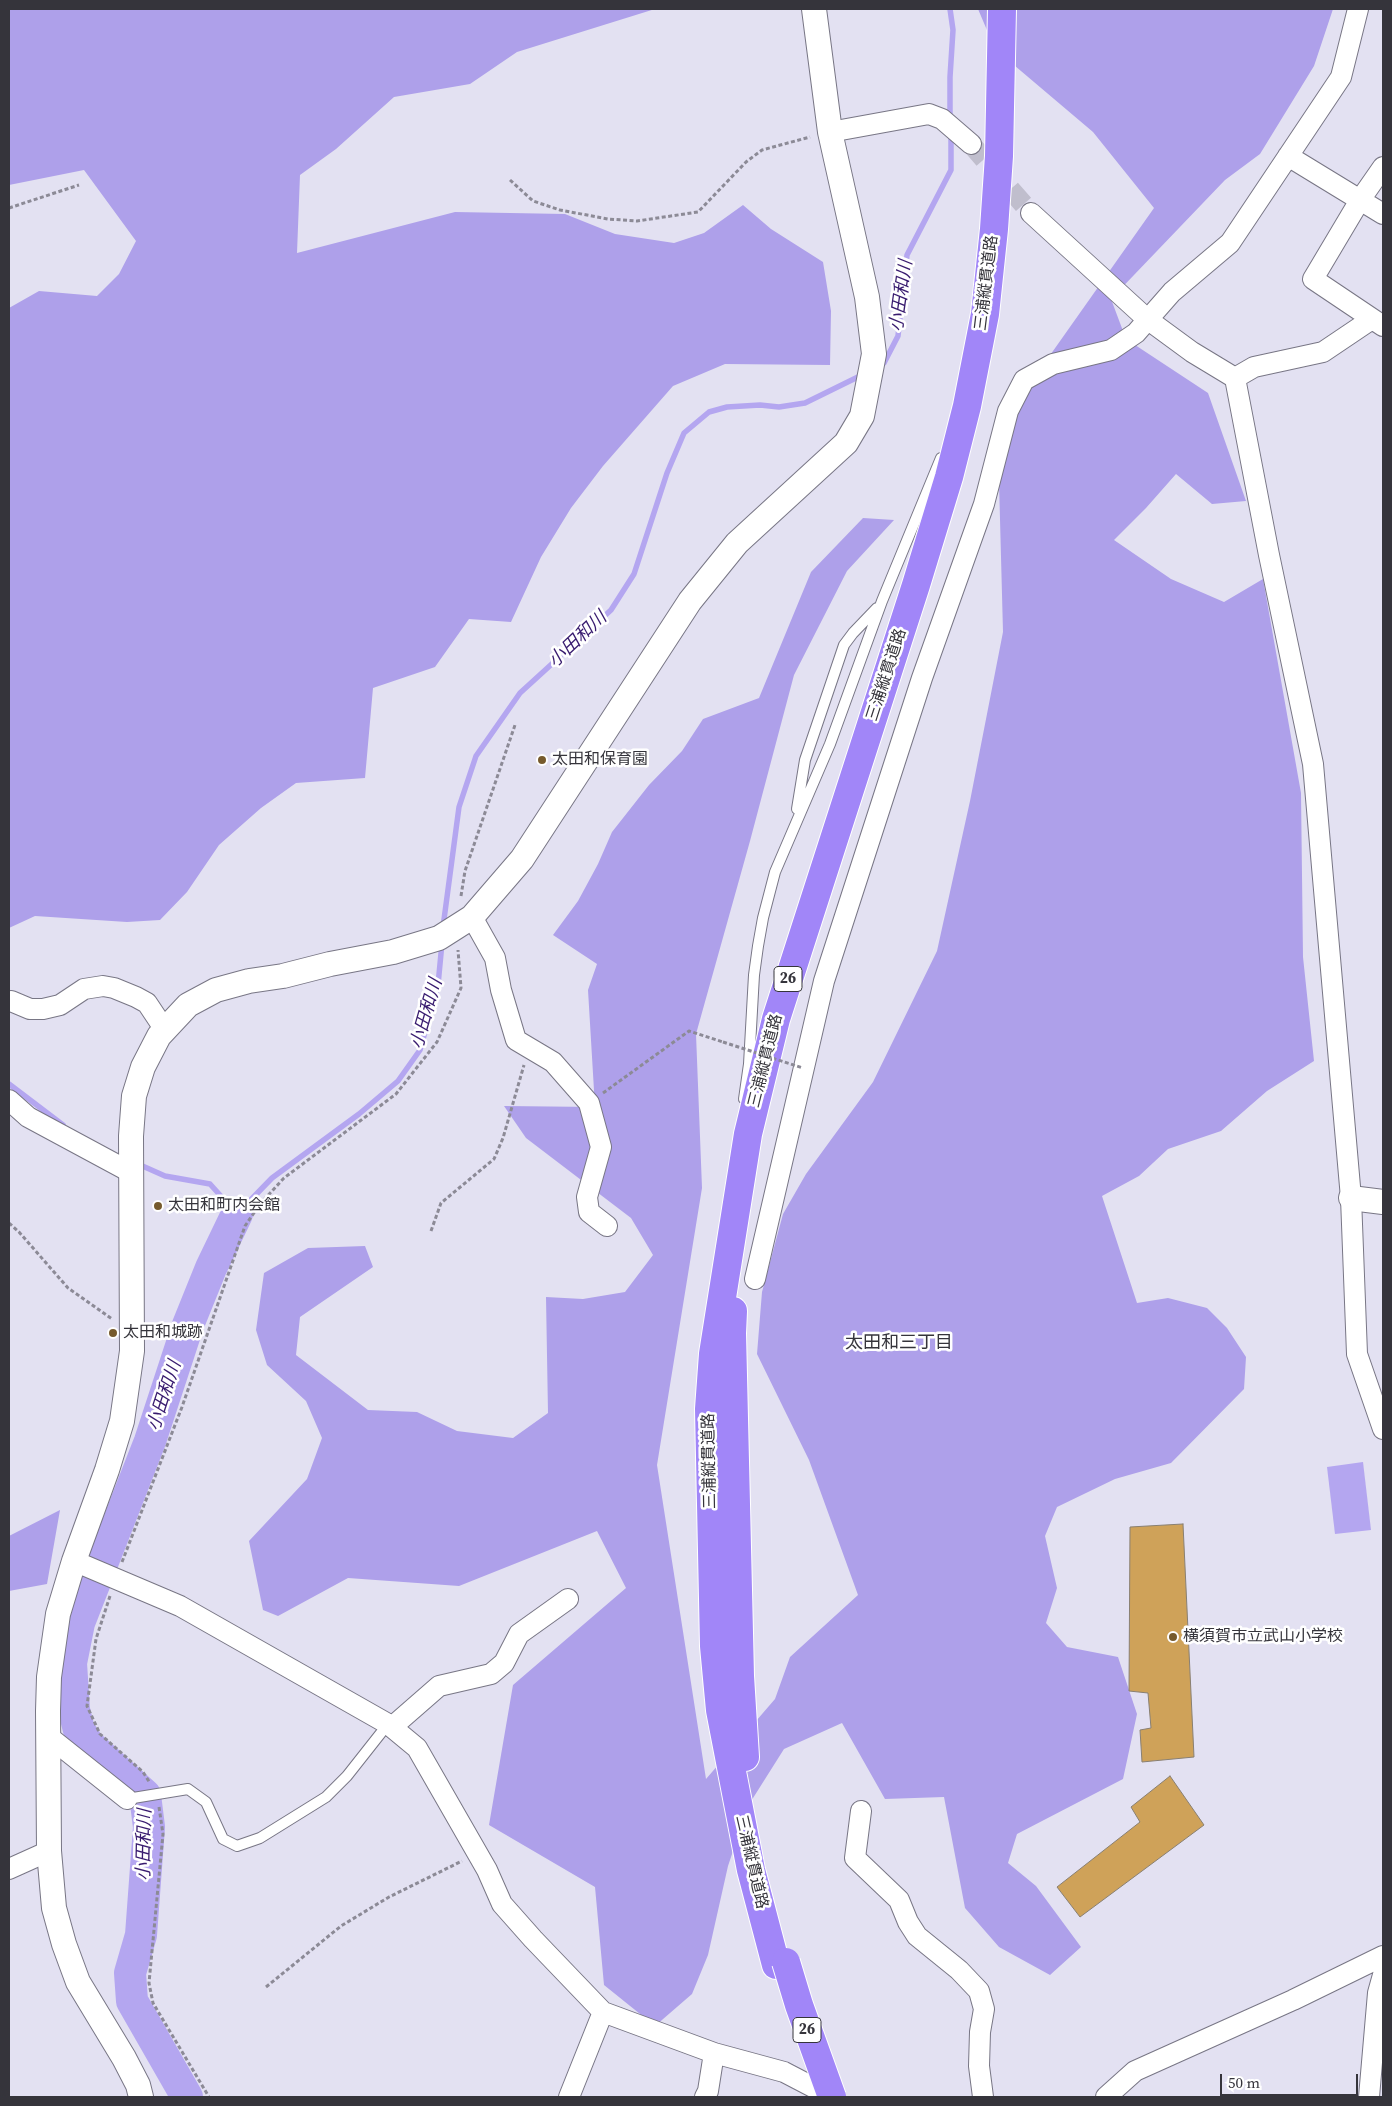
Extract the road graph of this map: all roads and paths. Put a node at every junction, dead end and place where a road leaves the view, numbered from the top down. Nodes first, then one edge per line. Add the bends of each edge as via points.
1 (814, 9) edge
2 (1002, 9) edge
3 (1013, 9) edge
4 (1358, 9) edge
5 (830, 132) junction
6 (971, 144) tunnel mouth
7 (1288, 156) junction
8 (1383, 167) edge
9 (510, 180) dead end
10 (79, 185) dead end
11 (997, 191) junction
12 (1360, 200) junction
13 (9, 208) edge
14 (1031, 213) tunnel mouth
15 (1383, 214) edge
16 (976, 303) dead end
17 (1147, 319) junction
18 (1378, 322) edge
19 (969, 338) dead end
20 (1235, 378) junction
21 (882, 601) junction
22 (515, 725) dead end
23 (794, 825) junction
24 (464, 922) junction
25 (11, 1001) dead end
26 (165, 1030) junction
27 (529, 1047) junction
28 (803, 1068) junction
29 (9, 1100) edge
30 (589, 1104) junction
31 (742, 1107) dead end
32 (740, 1122) dead end
33 (732, 1164) dead end
34 (132, 1174) junction
35 (728, 1192) dead end
36 (1351, 1198) junction
37 (1383, 1202) edge
38 (9, 1223) edge
39 (607, 1226) dead end
40 (431, 1231) dead end
41 (726, 1268) junction
42 (756, 1279) dead end
43 (132, 1333) junction
44 (1383, 1429) edge
45 (74, 1561) junction
46 (115, 1579) junction
47 (568, 1599) dead end
48 (390, 1725) junction
49 (48, 1736) junction
50 (157, 1794) junction
51 (127, 1799) joint
52 (861, 1811) dead end
53 (49, 1851) junction
54 (477, 1853) junction
55 (9, 1869) edge
56 (1383, 1956) edge
57 (781, 1964) junction
58 (1383, 1975) edge
59 (266, 1987) dead end
60 (603, 2012) junction
61 (714, 2053) junction
62 (1378, 2059) edge
63 (784, 2072) junction
64 (141, 2097) edge
65 (209, 2097) edge
66 (569, 2097) edge
67 (704, 2097) edge
68 (795, 2097) edge
69 (820, 2097) edge
70 (832, 2097) edge
71 (984, 2097) edge
72 (1106, 2097) edge
73 (1369, 2097) edge

1 - 5 street
2 - 11 highway, 三浦縦貫道路 / 26
3 - 57 highway, 三浦縦貫道路 / 26 via 1006,217 989,357 959,480 929,579 785,1022 758,1138 735,1282 732,1333 742,1729 748,1796
4 - 7 street via 1341,78
5 - 6 street via 929,114 942,119
5 - 9 path via 762,150 746,162 698,212 637,221 608,219 533,201
5 - 24 street via 867,297 874,354 862,416 846,443 737,543 690,601 522,860
7 - 12 street
7 - 17 street via 1230,243 1172,292
8 - 12 street
10 - 13 path
11 - 16 lane
11 - 41 highway, 三浦縦貫道路 / 26 via 985,314 959,440 913,595 776,1019 748,1134
12 - 15 street
12 - 18 street via 1313,280
14 - 17 street
17 - 20 street
17 - 28 street via 1136,333 1110,350 1053,364 1024,380 1008,411 984,504 922,678 824,981
18 - 20 street via 1323,352 1254,367
19 - 21 lane via 947,441
20 - 36 street via 1313,764
21 - 23 lane via 830,744
21 - 23 lane via 844,645 805,760
22 - 24 path via 466,871
23 - 31 lane via 775,872 763,918 754,976
24 - 26 street via 440,938 393,952 216,990 188,1005
24 - 27 street via 495,958 500,990 516,1040
24 - 46 path via 461,988 437,1042 396,1094 284,1178 260,1204 246,1226 182,1407
25 - 26 street via 43,1009 60,1004 84,990 103,986 114,988 147,1003
26 - 34 street via 143,1067 134,1096
27 - 30 street via 553,1062
27 - 40 path via 494,1159 441,1203
28 - 30 path, bridge via 689,1031
28 - 42 street
29 - 34 street via 28,1117
30 - 39 street via 601,1147 587,1198 590,1212
32 - 33 lane
34 - 43 street
35 - 41 lane via 724,1221
36 - 37 street
36 - 44 street via 1357,1354
38 - 43 path via 68,1288
41 - 57 highway, 三浦縦貫道路 / 26 via 713,1354 709,1409 714,1646 720,1710 751,1870
43 - 45 street via 122,1421 108,1470
45 - 46 street
45 - 49 street via 58,1614 50,1668
46 - 48 street via 180,1606
46 - 50 path via 96,1639 88,1706 100,1734 144,1772
47 - 48 street via 519,1634 504,1663 491,1674 439,1686
48 - 50 lane via 326,1797 260,1838 238,1846 223,1839 206,1802 188,1789
48 - 54 street via 417,1748
49 - 51 street
49 - 53 street
50 - 51 lane
50 - 65 path via 163,1834 149,1983 154,2003
52 - 71 street via 855,1858 898,1900 917,1936 959,1970 979,1992 984,2009 979,2066
53 - 55 street
53 - 64 street via 54,1908 71,1964 87,1998 131,2071
54 - 59 path via 389,1897 340,1926
54 - 60 street via 502,1904
56 - 72 street via 1135,2071
57 - 69 highway, 三浦縦貫道路 / 26 via 789,2008
57 - 70 highway, 三浦縦貫道路 / 26, bridge
58 - 62 street via 1378,1992
60 - 61 street
60 - 66 street
61 - 63 street
61 - 67 street via 708,2091
62 - 73 street
63 - 68 street
63 - 70 street

